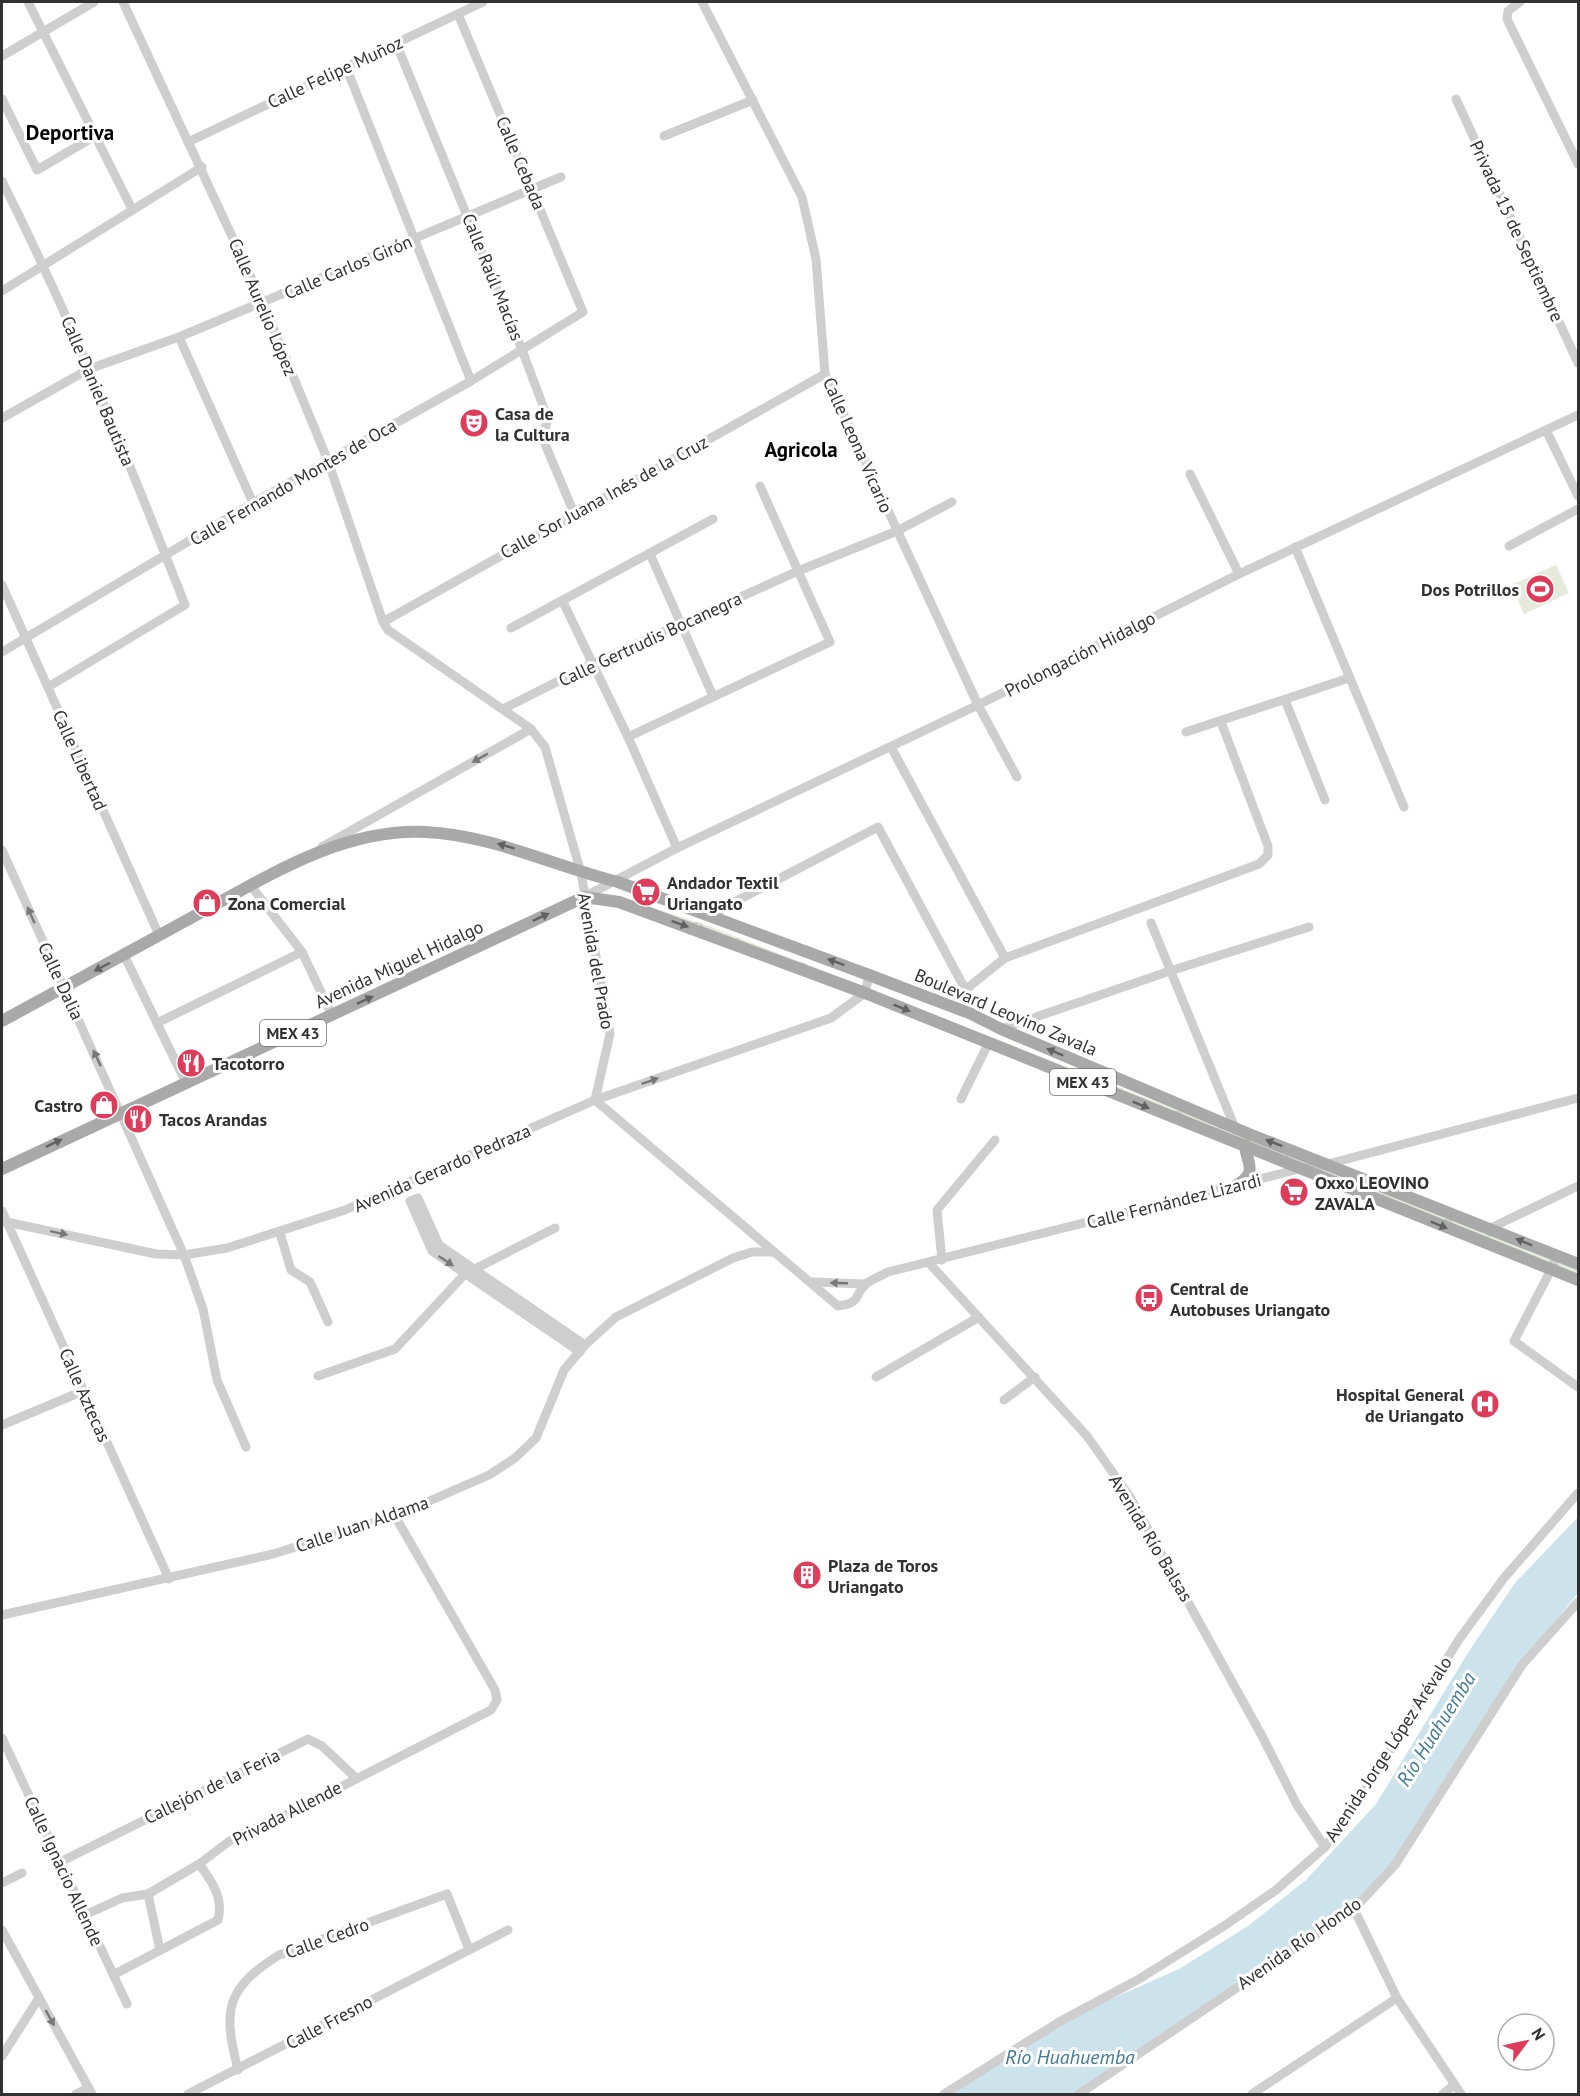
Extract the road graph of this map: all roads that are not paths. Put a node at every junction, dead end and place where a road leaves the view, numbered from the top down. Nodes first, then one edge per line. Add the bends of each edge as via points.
1 (28, 2) edge
2 (94, 2) edge
3 (123, 2) edge
4 (483, 2) edge
5 (702, 2) edge
6 (1520, 2) edge
7 (458, 14) junction
8 (43, 32) junction
9 (396, 43) junction
10 (2, 56) edge
11 (346, 67) junction
12 (2, 99) edge
13 (1456, 99) dead end
14 (753, 100) junction
15 (96, 136) junction
16 (664, 136) dead end
17 (188, 142) junction
18 (1578, 164) edge
19 (202, 167) junction
20 (561, 177) dead end
21 (2, 182) edge
22 (532, 189) junction
23 (132, 209) junction
24 (469, 216) junction
25 (413, 240) junction
26 (43, 264) junction
27 (2, 291) edge
28 (263, 303) junction
29 (583, 312) joint
30 (179, 337) junction
31 (522, 350) junction
32 (1578, 363) edge
33 (89, 369) junction
34 (825, 374) junction
35 (471, 381) junction
36 (1578, 415) edge
37 (2, 418) edge
38 (1546, 430) junction
39 (328, 460) junction
40 (1190, 474) dead end
41 (760, 486) dead end
42 (1578, 496) edge
43 (952, 502) dead end
44 (253, 503) junction
45 (1578, 509) edge
46 (574, 513) junction
47 (713, 519) dead end
48 (897, 531) junction
49 (1509, 546) dead end
50 (1295, 547) junction
51 (650, 554) junction
52 (166, 556) junction
53 (798, 571) junction
54 (1239, 574) junction
55 (2, 585) edge
56 (563, 602) junction
57 (383, 622) junction
58 (681, 625) junction
59 (511, 628) dead end
60 (27, 639) junction
61 (2, 652) edge
62 (592, 664) junction
63 (1349, 678) junction
64 (48, 687) junction
65 (713, 696) junction
66 (1285, 700) junction
67 (978, 705) junction
68 (502, 709) junction
69 (1221, 722) junction
70 (531, 729) junction
71 (1186, 732) dead end
72 (628, 737) junction
73 (891, 747) junction
74 (1017, 777) dead end
75 (1325, 800) dead end
76 (1404, 807) dead end
77 (678, 848) junction
78 (2, 850) edge
79 (301, 858) junction
80 (581, 873) junction
81 (618, 882) junction
82 (251, 886) junction
83 (584, 897) junction
84 (713, 917) junction
85 (1151, 923) dead end
86 (732, 924) junction
87 (1309, 927) dead end
88 (159, 936) junction
89 (726, 940) junction
90 (302, 952) junction
91 (123, 955) junction
92 (1005, 958) junction
93 (1170, 971) junction
94 (869, 975) junction
95 (64, 987) junction
96 (965, 990) junction
97 (865, 993) junction
98 (969, 1013) junction
99 (332, 1015) junction
100 (2, 1021) edge
101 (157, 1023) junction
102 (1001, 1029) junction
103 (988, 1044) junction
104 (186, 1083) junction
105 (1578, 1098) edge
106 (961, 1099) dead end
107 (595, 1100) junction
108 (121, 1111) junction
109 (1235, 1128) junction
110 (1249, 1134) junction
111 (995, 1140) dead end
112 (1245, 1148) junction
113 (1328, 1164) junction
114 (2, 1169) edge
115 (1299, 1169) junction
116 (1235, 1186) junction
117 (1578, 1186) edge
118 (2, 1211) edge
119 (4, 1222) edge
120 (555, 1228) dead end
121 (1491, 1228) junction
122 (280, 1233) junction
123 (774, 1252) junction
124 (184, 1255) junction
125 (1557, 1256) junction
126 (942, 1260) junction
127 (930, 1263) junction
128 (1578, 1264) edge
129 (1552, 1269) junction
130 (475, 1270) junction
131 (465, 1274) junction
132 (1578, 1280) edge
133 (813, 1282) junction
134 (865, 1284) junction
135 (979, 1317) junction
136 (328, 1322) dead end
137 (582, 1348) junction
138 (318, 1376) dead end
139 (876, 1377) dead end
140 (1035, 1377) junction
141 (1578, 1387) edge
142 (83, 1391) junction
143 (1004, 1400) dead end
144 (2, 1425) edge
145 (246, 1448) dead end
146 (1578, 1493) edge
147 (395, 1516) junction
148 (169, 1579) junction
149 (1578, 1602) edge
150 (2, 1616) edge
151 (2, 1738) edge
152 (356, 1778) junction
153 (1325, 1847) junction
154 (60, 1862) junction
155 (199, 1864) junction
156 (22, 1873) dead end
157 (2, 1883) edge
158 (148, 1894) junction
159 (1354, 1909) junction
160 (85, 1916) junction
161 (2, 1930) edge
162 (508, 1930) dead end
163 (469, 1949) junction
164 (159, 1950) junction
165 (113, 1975) junction
166 (39, 1998) junction
167 (1397, 1998) junction
168 (127, 2004) dead end
169 (2, 2056) edge
170 (238, 2070) junction
171 (1454, 2085) junction
172 (90, 2091) edge
173 (76, 2094) edge
174 (188, 2094) edge
175 (944, 2094) edge
176 (1079, 2094) edge
177 (1252, 2094) edge
178 (1443, 2094) edge
179 (1461, 2094) edge

1 - 8 street
2 - 8 street
3 - 17 street, Calle Aurelio López
4 - 7 street, Calle Felipe Muñoz
5 - 14 street, Calle Leona Vicario
6 - 18 street via 1508,11 1507,19
7 - 9 street, Calle Felipe Muñoz
7 - 22 street, Calle Cebada
8 - 10 street
8 - 15 street
9 - 11 street, Calle Felipe Muñoz
9 - 24 street, Calle Raúl Macías
11 - 17 street, Calle Felipe Muñoz
11 - 25 street
12 - 15 street via 37,170
13 - 32 street, Privada 15 de Septiembre
14 - 16 street
14 - 34 street, Calle Leona Vicario via 802,197 812,231
15 - 23 street
17 - 19 street, Calle Aurelio López
19 - 23 street
19 - 28 street, Calle Aurelio López
20 - 22 street, Calle Carlos Girón
21 - 26 street, Calle Daniel Bautista
22 - 24 street, Calle Carlos Girón
22 - 29 street, Calle Cebada
23 - 26 street
24 - 25 street, Calle Carlos Girón
24 - 31 street, Calle Raúl Macías
25 - 28 street, Calle Carlos Girón
25 - 35 street
26 - 27 street
26 - 33 street, Calle Daniel Bautista
28 - 30 street, Calle Carlos Girón
28 - 39 street, Calle Aurelio López
29 - 31 street, Calle Fernando Montes de Oca
30 - 33 street, Calle Carlos Girón
30 - 44 street
31 - 35 street, Calle Fernando Montes de Oca
31 - 46 street, Calle Raúl Macías via 548,419 542,437
33 - 37 street, Calle Carlos Girón
33 - 52 street, Calle Daniel Bautista
34 - 46 street, Calle Sor Juana Inés de la Cruz
34 - 48 street, Calle Leona Vicario
35 - 39 street, Calle Fernando Montes de Oca
36 - 38 street, Prolongación Hidalgo
38 - 42 street
38 - 50 street, Prolongación Hidalgo
39 - 44 street, Calle Fernando Montes de Oca
39 - 57 street, Calle Aurelio López
40 - 54 street
41 - 53 street
43 - 48 street, Calle Gertrudis Bocanegra
44 - 52 street, Calle Fernando Montes de Oca
45 - 49 street
46 - 57 street, Calle Sor Juana Inés de la Cruz
47 - 51 street
48 - 53 street, Calle Gertrudis Bocanegra
48 - 67 street, Calle Leona Vicario
50 - 54 street, Prolongación Hidalgo
50 - 63 street
51 - 56 street
51 - 58 street
52 - 60 street, Calle Fernando Montes de Oca
52 - 64 street, Calle Daniel Bautista via 185,605
53 - 58 street, Calle Gertrudis Bocanegra
53 - 65 street via 830,642
54 - 67 street, Prolongación Hidalgo
55 - 60 street, Calle Libertad
56 - 59 street
56 - 62 street
57 - 68 street, Avenida del Prado via 388,630
58 - 62 street, Calle Gertrudis Bocanegra
58 - 65 street
60 - 61 street, Calle Fernando Montes de Oca
60 - 64 street, Calle Libertad
62 - 68 street, Calle Gertrudis Bocanegra
62 - 72 street
63 - 66 street
63 - 76 street
64 - 88 street, Calle Libertad
65 - 72 street
66 - 69 street
66 - 75 street
67 - 73 street, Prolongación Hidalgo
67 - 74 street, Calle Leona Vicario
68 - 70 street, Avenida del Prado
69 - 71 street
69 - 92 street via 1268,855 1259,864
70 -> 79 street
70 - 80 street, Avenida del Prado via 545,747
72 - 77 street
73 - 77 street, Prolongación Hidalgo
73 - 92 street
77 - 81 street, Prolongación Hidalgo
95 -> 78 street, Calle Dalia
80 -> 79 main road, MEX 43 via 488,840 423,832 374,836
79 - 82 main road, MEX 43
80 - 81 main road, Boulevard Leovino Zavala / MEX 43
80 - 83 street, Avenida del Prado
81 - 83 street, Prolongación Hidalgo
81 - 84 main road, Boulevard Leovino Zavala / MEX 43
82 - 88 main road, MEX 43
82 - 90 street
83 -> 89 main road, Boulevard Leovino Zavala / MEX 43 via 619,902
99 -> 83 main road, Avenida Miguel Hidalgo / MEX 43
83 - 107 street, Avenida del Prado via 610,1034
84 - 86 main road, Boulevard Leovino Zavala / MEX 43
84 - 96 street via 723,908 878,827
85 - 93 street
86 - 89 main road
94 -> 86 main road, Boulevard Leovino Zavala / MEX 43
87 - 93 street
88 - 91 main road, MEX 43
89 - 97 main road, Boulevard Leovino Zavala / MEX 43
90 - 99 street
90 - 101 street
91 -> 95 main road, MEX 43
91 - 101 street
92 - 96 street
93 - 102 street
93 - 109 street
94 - 97 street
94 - 98 main road, Boulevard Leovino Zavala / MEX 43
95 - 100 main road, MEX 43
108 -> 95 street, Calle Dalia
96 - 98 street via 971,1000
97 -> 103 main road, Boulevard Leovino Zavala / MEX 43
107 -> 97 street, Avenida Gerardo Pedraza via 831,1018
98 - 102 main road, Boulevard Leovino Zavala / MEX 43
99 - 104 main road, Avenida Miguel Hidalgo / MEX 43
101 - 104 street
109 -> 102 main road, Boulevard Leovino Zavala / MEX 43
103 - 106 street
103 -> 112 main road, Boulevard Leovino Zavala / MEX 43
104 - 108 main road, Avenida Miguel Hidalgo / MEX 43
105 - 113 street, Calle Fernández Lizardi
107 - 122 street, Avenida Gerardo Pedraza via 345,1210
107 - 123 street
114 -> 108 main road, Avenida Miguel Hidalgo / MEX 43
108 - 124 street, Calle Dalia
109 - 110 main road, Boulevard Leovino Zavala / MEX 43
110 - 112 main road
113 -> 110 main road, Boulevard Leovino Zavala / MEX 43
111 - 126 street via 937,1210
112 - 115 main road, Boulevard Leovino Zavala / MEX 43
112 - 116 main road via 1250,1155 1250,1172
113 - 115 street, Calle Fernández Lizardi
113 - 121 main road, Boulevard Leovino Zavala / MEX 43
115 - 116 street, Calle Fernández Lizardi
115 -> 129 main road, Boulevard Leovino Zavala / MEX 43
116 - 126 street, Calle Fernández Lizardi
117 - 121 street
118 - 119 street, Calle Aztecas
119 -> 124 street, Avenida Gerardo Pedraza via 156,1254
119 - 142 street, Calle Aztecas
120 - 130 street
125 -> 121 main road, Boulevard Leovino Zavala / MEX 43
122 - 124 street, Avenida Gerardo Pedraza
122 - 136 street via 291,1270 310,1282
123 - 133 street
123 - 137 street, Calle Juan Aldama via 752,1252 733,1258 616,1317
124 - 145 street, Calle Dalia via 203,1310 217,1380
125 - 128 main road, Boulevard Leovino Zavala / MEX 43
125 - 129 street
126 - 127 street, Calle Fernández Lizardi
127 - 134 street, Calle Fernández Lizardi via 888,1272
127 - 135 street, Avenida Río Balsas
129 - 132 main road, Boulevard Leovino Zavala / MEX 43
129 - 141 street via 1514,1341
130 - 131 street
130 -> 131 street via 439,1245 418,1198 410,1201 432,1251
130 - 137 street
131 - 137 street
131 - 138 street via 394,1348
134 -> 133 street
133 - 134 street via 838,1306 852,1304
135 - 139 street
135 - 140 street, Avenida Río Balsas
137 - 147 street, Calle Juan Aldama via 564,1370 536,1438 515,1458 489,1475
140 - 143 street
140 - 153 street, Avenida Río Balsas via 1087,1436 1130,1497 1297,1805
142 - 144 street
142 - 148 street, Calle Aztecas
146 - 153 street, Avenida Jorge López Arévalo via 1504,1578 1460,1638
147 - 148 street, Calle Juan Aldama via 273,1554
147 - 152 street, Privada Allende via 495,1690 497,1700 490,1710
148 - 150 street, Calle Juan Aldama
149 - 159 street, Avenida Río Hondo via 1522,1665 1395,1865
151 - 154 street, Calle Ignacio Allende
152 - 154 street, Callejón de la Feria via 322,1746 308,1739
152 - 155 street, Privada Allende via 235,1837
153 - 175 street, Avenida Jorge López Arévalo via 1276,1890 1224,1926
154 - 160 street, Calle Ignacio Allende
155 - 158 street, Privada Allende
155 - 164 street via 222,1906 218,1920
156 - 157 street
158 - 160 street, Privada Allende via 122,1898
158 - 164 street
159 - 167 street
159 - 176 street, Avenida Río Hondo
160 - 165 street, Calle Ignacio Allende
161 - 166 street
162 - 163 street, Calle Fresno
163 - 170 street, Calle Fresno
163 - 170 street, Calle Cedro via 447,1894 279,1955 237,1989 230,2015 230,2038
164 - 165 street
165 - 168 street, Calle Ignacio Allende
166 - 169 street
166 -> 172 street
167 - 171 street
167 - 177 street
170 - 174 street, Calle Fresno
171 - 178 street
171 - 179 street
172 - 173 street

